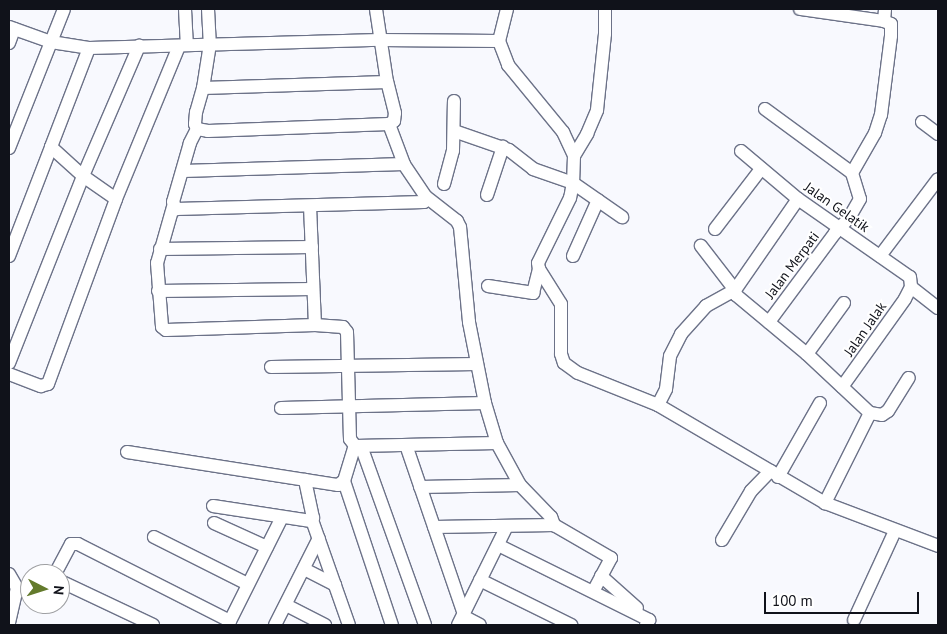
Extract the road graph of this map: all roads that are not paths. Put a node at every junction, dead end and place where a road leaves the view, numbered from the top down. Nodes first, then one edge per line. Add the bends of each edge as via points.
1 (64, 9) edge
2 (185, 9) edge
3 (208, 9) edge
4 (376, 9) edge
5 (507, 9) edge
6 (606, 9) edge
7 (800, 9) edge
8 (885, 15) edge
9 (11, 28) edge
10 (380, 40) junction
11 (499, 41) junction
12 (51, 42) junction
13 (9, 43) edge
14 (209, 44) junction
15 (186, 45) junction
16 (139, 46) junction
17 (89, 48) junction
18 (387, 82) junction
19 (203, 88) junction
20 (454, 101) dead end
21 (765, 109) dead end
22 (922, 122) dead end
23 (389, 124) junction
24 (197, 129) junction
25 (454, 131) junction
26 (938, 134) edge
27 (10, 142) edge
28 (51, 146) junction
29 (503, 147) junction
30 (741, 151) dead end
31 (574, 156) junction
32 (404, 164) junction
33 (761, 169) junction
34 (183, 171) junction
35 (852, 172) junction
36 (83, 176) junction
37 (938, 179) edge
38 (573, 183) junction
39 (444, 184) dead end
40 (486, 195) dead end
41 (426, 197) junction
42 (116, 199) junction
43 (798, 199) junction
44 (598, 200) junction
45 (310, 206) junction
46 (173, 207) junction
47 (622, 217) dead end
48 (841, 227) junction
49 (715, 229) dead end
50 (701, 246) dead end
51 (312, 248) junction
52 (160, 249) junction
53 (9, 256) edge
54 (573, 256) dead end
55 (880, 256) junction
56 (539, 268) junction
57 (488, 286) dead end
58 (911, 287) junction
59 (313, 289) junction
60 (735, 290) junction
61 (158, 291) junction
62 (844, 303) dead end
63 (938, 308) edge
64 (769, 322) junction
65 (315, 325) junction
66 (807, 354) junction
67 (9, 362) edge
68 (477, 364) junction
69 (348, 366) junction
70 (271, 367) dead end
71 (9, 374) edge
72 (909, 378) dead end
73 (842, 388) junction
74 (485, 403) junction
75 (820, 403) dead end
76 (658, 405) junction
77 (350, 407) junction
78 (281, 408) dead end
79 (870, 413) junction
80 (497, 443) junction
81 (406, 445) junction
82 (356, 449) junction
83 (127, 452) dead end
84 (774, 474) junction
85 (345, 475) junction
86 (305, 480) junction
87 (520, 485) junction
88 (420, 487) junction
89 (825, 503) junction
90 (213, 506) dead end
91 (282, 516) junction
92 (312, 520) junction
93 (214, 523) dead end
94 (554, 525) junction
95 (507, 526) junction
96 (434, 527) junction
97 (895, 531) junction
98 (154, 537) dead end
99 (319, 538) junction
100 (722, 540) dead end
101 (498, 544) junction
102 (938, 546) edge
103 (267, 547) junction
104 (60, 564) edge
105 (304, 568) junction
106 (9, 574) edge
107 (602, 576) junction
108 (480, 580) junction
109 (248, 584) junction
110 (335, 585) junction
111 (70, 586) edge
112 (20, 591) edge
113 (17, 592) junction
114 (593, 592) junction
115 (286, 605) junction
116 (462, 619) edge
117 (854, 620) dead end
118 (647, 622) edge
119 (229, 623) edge
120 (9, 624) edge
121 (153, 625) edge
122 (275, 625) edge
123 (325, 625) edge
124 (349, 625) edge
125 (392, 625) edge
126 (424, 625) edge
127 (480, 625) edge
128 (571, 625) edge

1 - 12 street
2 - 15 street
3 - 14 street
4 - 10 street
5 - 11 street
6 - 31 street via 597,110
7 - 8 street
8 - 35 street via 891,24 891,36 881,115
9 - 12 street
9 - 13 street
10 - 11 street
10 - 14 street
10 - 18 street
11 - 31 street via 508,65 563,132
12 - 17 street
12 - 27 street
14 - 15 street
14 - 19 street
15 - 16 street
15 - 42 street
16 - 17 street
16 - 36 street
17 - 28 street
18 - 19 street
18 - 23 street via 395,113 393,122
19 - 24 street via 196,112
20 - 25 street
21 - 35 street
22 - 26 street
23 - 24 street
23 - 32 street
24 - 34 street
25 - 29 street
25 - 39 street via 453,151
28 - 36 street
28 - 53 street
29 - 38 street via 533,169
29 - 40 street
30 - 33 street, Jalan Gelatik
31 - 38 street
32 - 34 street
32 - 41 street
33 - 43 street, Jalan Gelatik
33 - 49 street
34 - 46 street
35 - 48 street, Jalan Merpati via 859,203
36 - 42 street
36 - 67 street
37 - 55 street
38 - 44 street
38 - 56 street via 570,198 540,257
41 - 45 street via 422,203
41 - 68 street via 457,221 460,227 469,322
42 - 71 street via 48,384 41,386
43 - 48 street, Jalan Gelatik
43 - 60 street
44 - 47 street
44 - 54 street
45 - 46 street
45 - 51 street
46 - 52 street
48 - 55 street, Jalan Gelatik
48 - 64 street, Jalan Merpati
50 - 60 street
51 - 52 street
51 - 59 street
52 - 61 street
55 - 58 street, Jalan Gelatik via 910,278
56 - 57 street via 533,293
56 - 76 street via 561,304 560,354 564,363 578,373
58 - 63 street, Jalan Gelatik
58 - 73 street, Jalan Jalak
59 - 61 street
59 - 65 street
60 - 64 street via 736,295
60 - 76 street via 706,306 681,334 670,356 666,389
61 - 65 street via 162,327 166,330
62 - 66 street
64 - 66 street
65 - 69 street via 346,328
66 - 73 street
68 - 69 street
68 - 74 street
69 - 70 street
69 - 77 street
72 - 79 street via 888,411 882,415
73 - 79 street
74 - 77 street
74 - 80 street
75 - 84 street
76 - 84 street
77 - 78 street
77 - 82 street via 350,439
79 - 89 street
80 - 81 street
80 - 87 street
81 - 82 street
81 - 88 street
82 - 85 street
82 - 126 street
83 - 86 street
84 - 89 street
84 - 100 street via 742,504
85 - 86 street via 338,485
85 - 125 street
86 - 92 street
87 - 88 street
87 - 94 street via 551,517
88 - 96 street
89 - 97 street
90 - 91 street
91 - 92 street
91 - 103 street
92 - 99 street
93 - 103 street
94 - 95 street
94 - 107 street via 611,558
95 - 96 street
95 - 101 street
96 - 116 street
97 - 102 street
97 - 117 street
98 - 109 street
99 - 105 street
99 - 110 street
101 - 108 street
101 - 114 street
103 - 109 street
104 - 119 street via 71,544 78,544
105 - 110 street
105 - 115 street
106 - 113 street via 16,583
107 - 114 street
107 - 118 street
108 - 116 street
108 - 128 street
109 - 119 street
110 - 124 street
111 - 121 street
112 - 113 street
113 - 120 street
114 - 118 street
115 - 122 street
115 - 123 street
116 - 127 street

